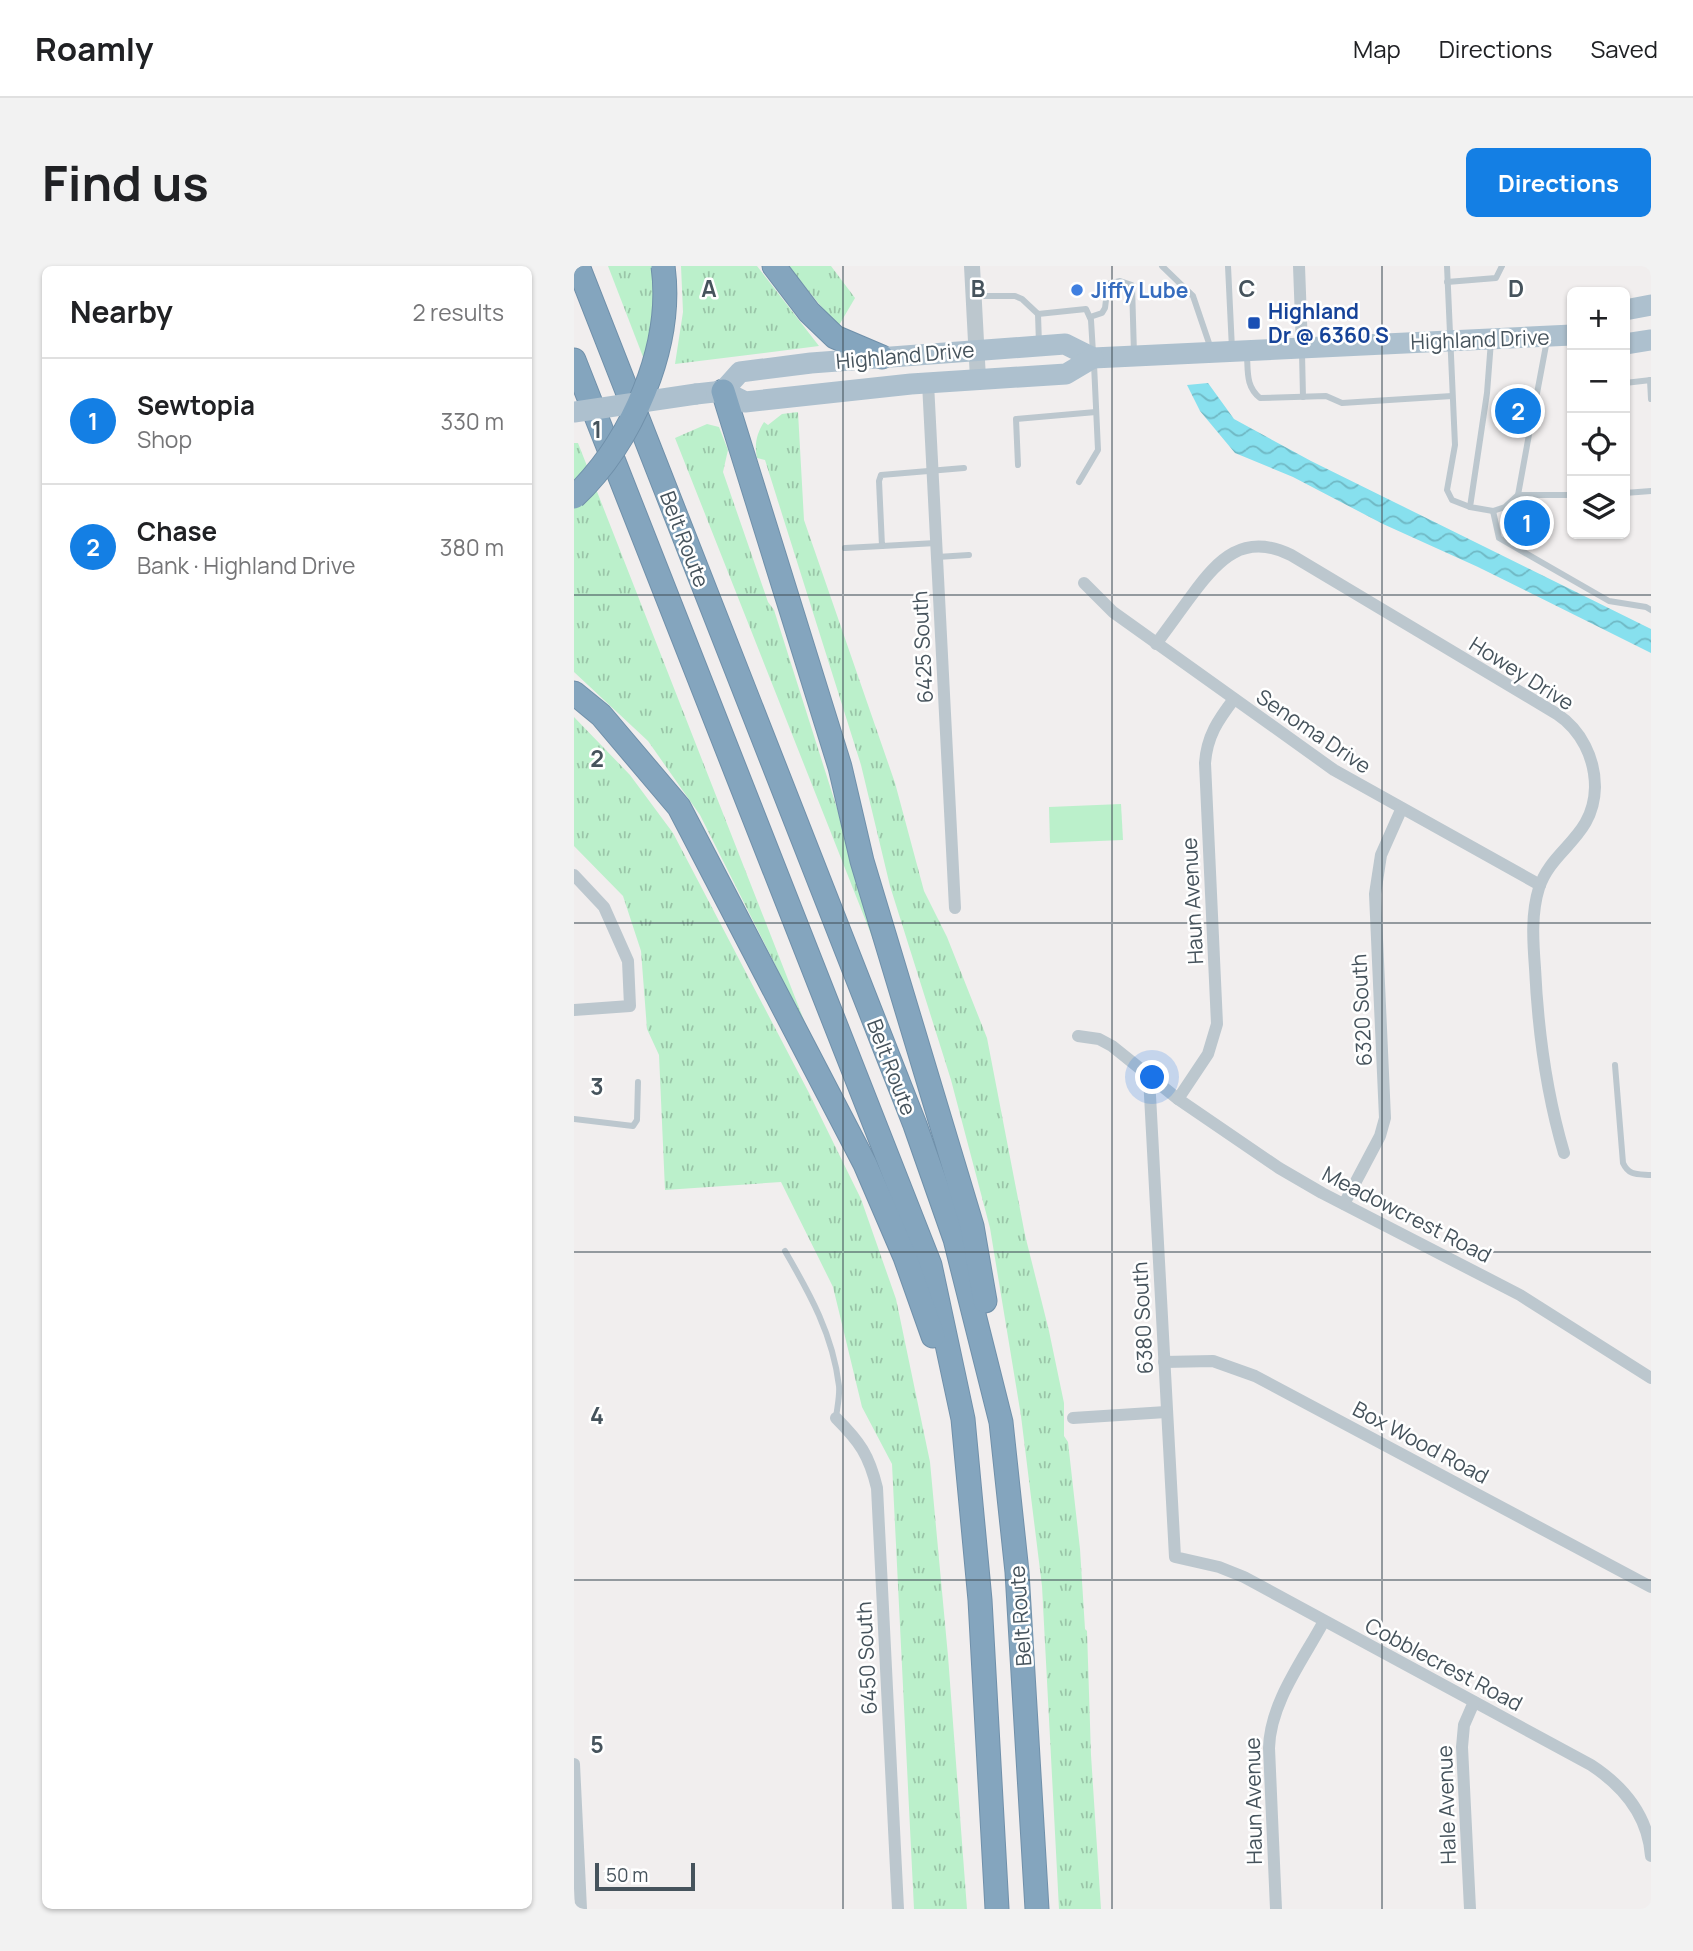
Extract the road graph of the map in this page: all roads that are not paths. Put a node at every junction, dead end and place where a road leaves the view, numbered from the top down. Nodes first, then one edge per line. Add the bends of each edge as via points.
1 (578, 266) edge
2 (663, 266) edge
3 (774, 266) edge
4 (972, 266) edge
5 (1162, 266) edge
6 (1228, 266) edge
7 (1299, 266) edge
8 (1447, 266) edge
9 (1502, 266) edge
10 (1447, 282) junction
11 (974, 296) junction
12 (1651, 305) edge
13 (1630, 309) edge
14 (1038, 314) junction
15 (1090, 317) junction
16 (1567, 335) edge
17 (1548, 336) junction
18 (1491, 338) junction
19 (1450, 339) junction
20 (1651, 340) edge
21 (1630, 343) edge
22 (1039, 346) junction
23 (1302, 348) junction
24 (976, 349) junction
25 (1230, 351) junction
26 (1134, 356) junction
27 (882, 357) junction
28 (1093, 358) junction
29 (574, 360) edge
30 (978, 379) junction
31 (1650, 380) edge
32 (1630, 382) edge
33 (928, 383) junction
34 (723, 391) junction
35 (1452, 396) junction
36 (1303, 397) junction
37 (1651, 400) edge
38 (1535, 404) dead end
39 (574, 412) edge
40 (1096, 412) junction
41 (1532, 418) dead end
42 (1018, 465) dead end
43 (964, 468) dead end
44 (933, 470) junction
45 (1079, 482) dead end
46 (1651, 491) edge
47 (1630, 493) edge
48 (1518, 495) junction
49 (1567, 495) edge
50 (574, 497) edge
51 (1470, 507) junction
52 (1493, 511) junction
53 (936, 542) junction
54 (882, 546) junction
55 (845, 548) dead end
56 (969, 555) dead end
57 (937, 557) junction
58 (1084, 583) dead end
59 (1651, 610) edge
60 (1156, 644) junction
61 (574, 693) edge
62 (1234, 699) junction
63 (1401, 810) junction
64 (574, 875) edge
65 (1540, 885) junction
66 (955, 908) dead end
67 (574, 1010) edge
68 (1079, 1036) dead end
69 (1615, 1065) dead end
70 (1149, 1077) junction
71 (638, 1082) dead end
72 (1178, 1099) junction
73 (574, 1119) edge
74 (1563, 1153) dead end
75 (1651, 1175) edge
76 (1344, 1204) junction
77 (785, 1251) dead end
78 (1164, 1362) junction
79 (1651, 1378) edge
80 (1166, 1412) junction
81 (836, 1418) joint
82 (1073, 1418) dead end
83 (963, 1419) junction
84 (1001, 1422) junction
85 (1175, 1557) joint
86 (1651, 1587) edge
87 (1324, 1621) junction
88 (1474, 1702) junction
89 (574, 1764) edge
90 (1651, 1856) edge
91 (581, 1909) edge
92 (898, 1909) edge
93 (997, 1909) edge
94 (1037, 1909) edge
95 (1276, 1909) edge
96 (1470, 1909) edge

1 - 84 highway, Belt Route via 915,1125 955,1239
2 - 50 highway, bridge via 666,288 660,338 648,387 622,436
3 - 27 highway via 835,337
4 - 11 street
5 - 25 lane via 1193,296
6 - 25 lane
7 - 23 street
8 - 10 lane
9 - 10 lane via 1496,278
10 - 19 lane
11 - 14 lane via 1015,296
11 - 24 street
12 - 13 main road
14 - 15 lane via 1086,309
14 - 22 lane
15 - 26 lane via 1105,308 1108,284 1132,285
15 - 28 lane
16 - 17 main road, Highland Drive
17 - 18 main road, Highland Drive
17 - 38 lane
18 - 19 main road, Highland Drive
18 - 51 lane
19 - 23 main road, Highland Drive
19 - 35 lane
20 - 21 main road
22 - 24 main road, Highland Drive
22 - 28 main road, Highland Drive via 1065,344
23 - 25 main road, Highland Drive
23 - 36 lane
24 - 27 main road, Highland Drive
24 - 30 street
25 - 26 main road, Highland Drive
25 - 36 lane via 1255,394 1267,399
26 - 28 main road, Highland Drive
27 - 34 main road, Highland Drive via 740,372
28 - 30 main road, Highland Drive via 1066,374
28 - 40 lane
29 - 83 highway, Belt Route via 930,1265
30 - 33 main road, Highland Drive
31 - 32 lane
31 - 37 lane
33 - 34 main road, Highland Drive via 745,402
33 - 44 street, 6425 South
34 - 39 main road, Highland Drive, bridge
34 - 84 highway via 840,767 862,861 972,1226 995,1356
35 - 36 lane via 1342,403 1326,396
35 - 51 lane via 1455,445 1447,490 1452,500
40 - 42 lane via 1016,419
40 - 45 lane via 1098,450
41 - 48 lane
43 - 44 lane
44 - 53 street, 6425 South
44 - 54 lane via 881,475
46 - 47 lane
48 - 49 lane
48 - 52 lane
51 - 52 lane
52 - 59 lane via 1499,538 1609,601
53 - 54 lane
53 - 57 street, 6425 South
54 - 55 lane
56 - 57 lane
57 - 66 street, 6425 South
58 - 60 street, Senoma Drive
60 - 62 street, Senoma Drive
60 - 65 street, Howey Drive via 1217,563 1244,548 1273,548 1557,714 1586,746 1595,789 1581,832
61 - 83 highway via 601,715 679,807 865,1164 905,1257
62 - 63 street, Senoma Drive via 1334,770
62 - 72 street, Haun Avenue via 1210,736 1205,763 1217,1024 1208,1054
63 - 65 street, Senoma Drive
63 - 76 street, 6320 South via 1381,855 1375,894 1385,1118
64 - 67 street via 604,907 628,961 630,1006
65 - 74 street, Howey Drive via 1534,930 1538,1026
68 - 70 street, Meadowcrest Road via 1106,1042
69 - 75 lane via 1623,1163 1633,1174
70 - 72 street, Meadowcrest Road
70 - 78 street, 6380 South
71 - 73 lane via 633,1126
72 - 76 street, Meadowcrest Road via 1258,1155
76 - 79 street, Meadowcrest Road via 1528,1300
77 - 81 lane via 812,1296 828,1335 839,1388
78 - 80 street, 6380 South
78 - 86 street, Box Wood Road via 1213,1362 1255,1376
80 - 82 street
80 - 85 street, 6380 South
81 - 92 street, 6450 South via 859,1441 871,1462 877,1488
83 - 93 highway, Belt Route
84 - 94 highway, Belt Route via 1017,1572
85 - 87 street, Cobblecrest Road via 1227,1569
87 - 88 street, Cobblecrest Road
87 - 95 street, Haun Avenue via 1270,1728
88 - 90 street, Cobblecrest Road via 1610,1778 1637,1810
88 - 96 street, Hale Avenue via 1464,1724 1462,1747
89 - 91 street

